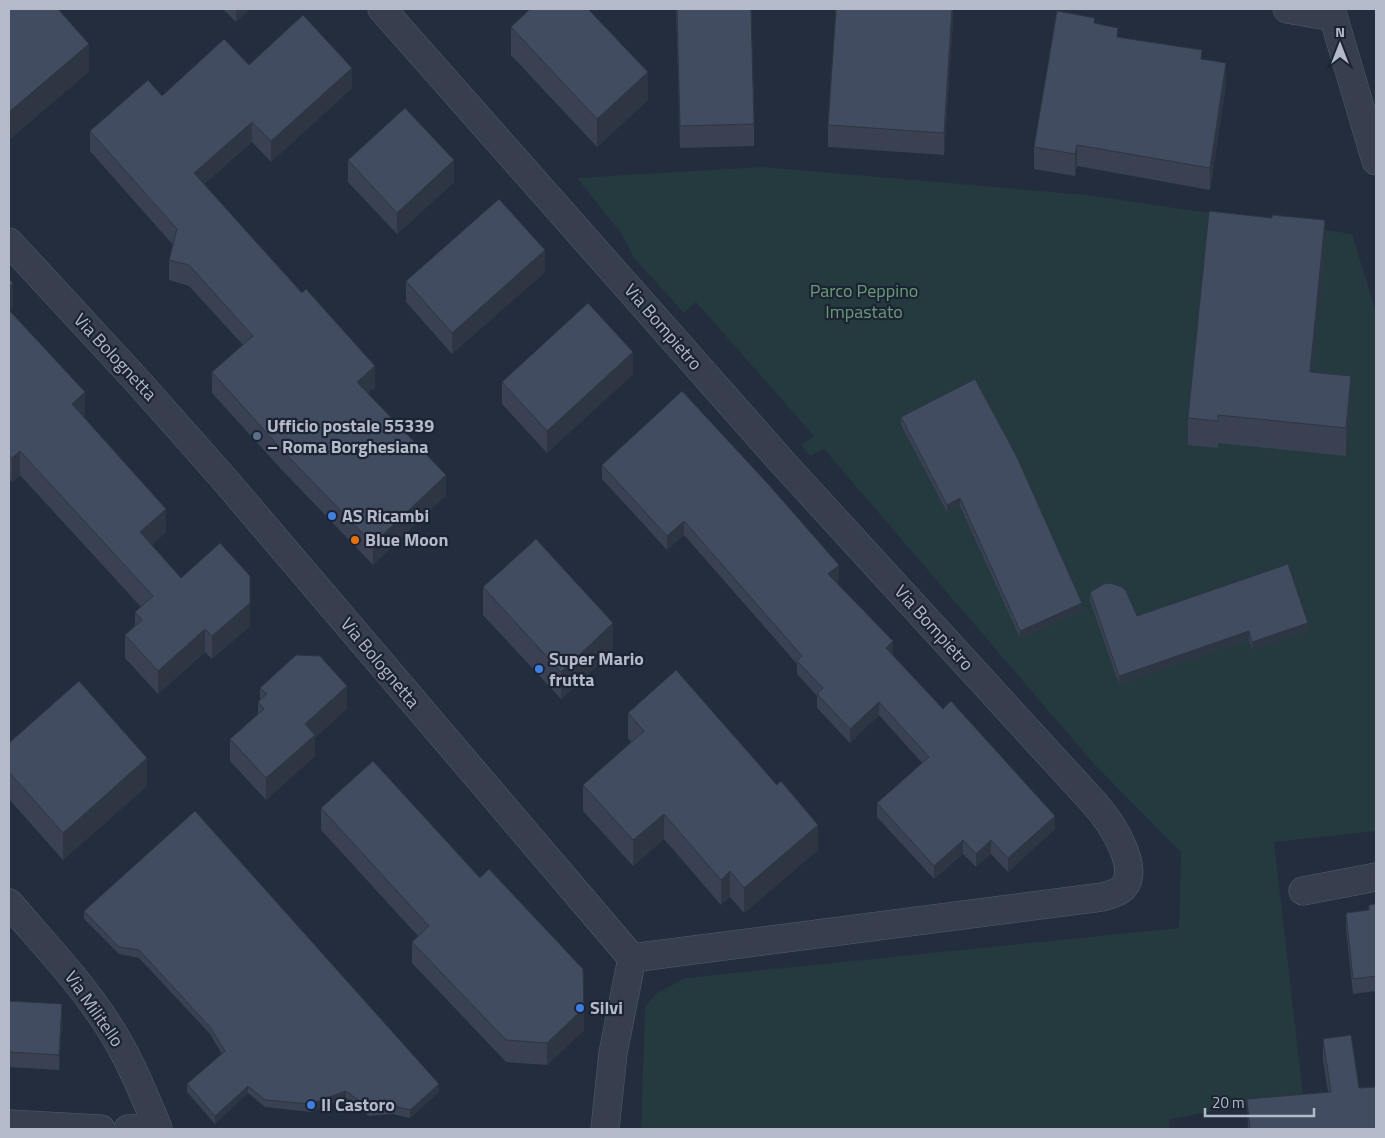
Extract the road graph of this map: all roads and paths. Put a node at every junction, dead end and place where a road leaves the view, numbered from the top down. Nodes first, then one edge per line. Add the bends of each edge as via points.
1 (382, 9) edge
2 (1287, 9) edge
3 (1332, 13) edge
4 (1376, 161) edge
5 (9, 242) edge
6 (1376, 877) edge
7 (1303, 891) dead end
8 (9, 904) edge
9 (632, 958) junction
10 (9, 1124) edge
11 (100, 1129) edge
12 (128, 1129) edge
13 (158, 1129) edge
14 (604, 1129) edge

1 - 9 street, Via Bompietro via 783,463 1100,810 1120,841 1127,860 1128,881 1122,889 1102,897
2 - 3 street
3 - 4 street
5 - 9 street, Via Bolognetta via 225,480
6 - 7 street
8 - 13 street, Via Militello via 110,1026 139,1082
9 - 14 street via 613,1053
10 - 11 street
12 - 13 street

